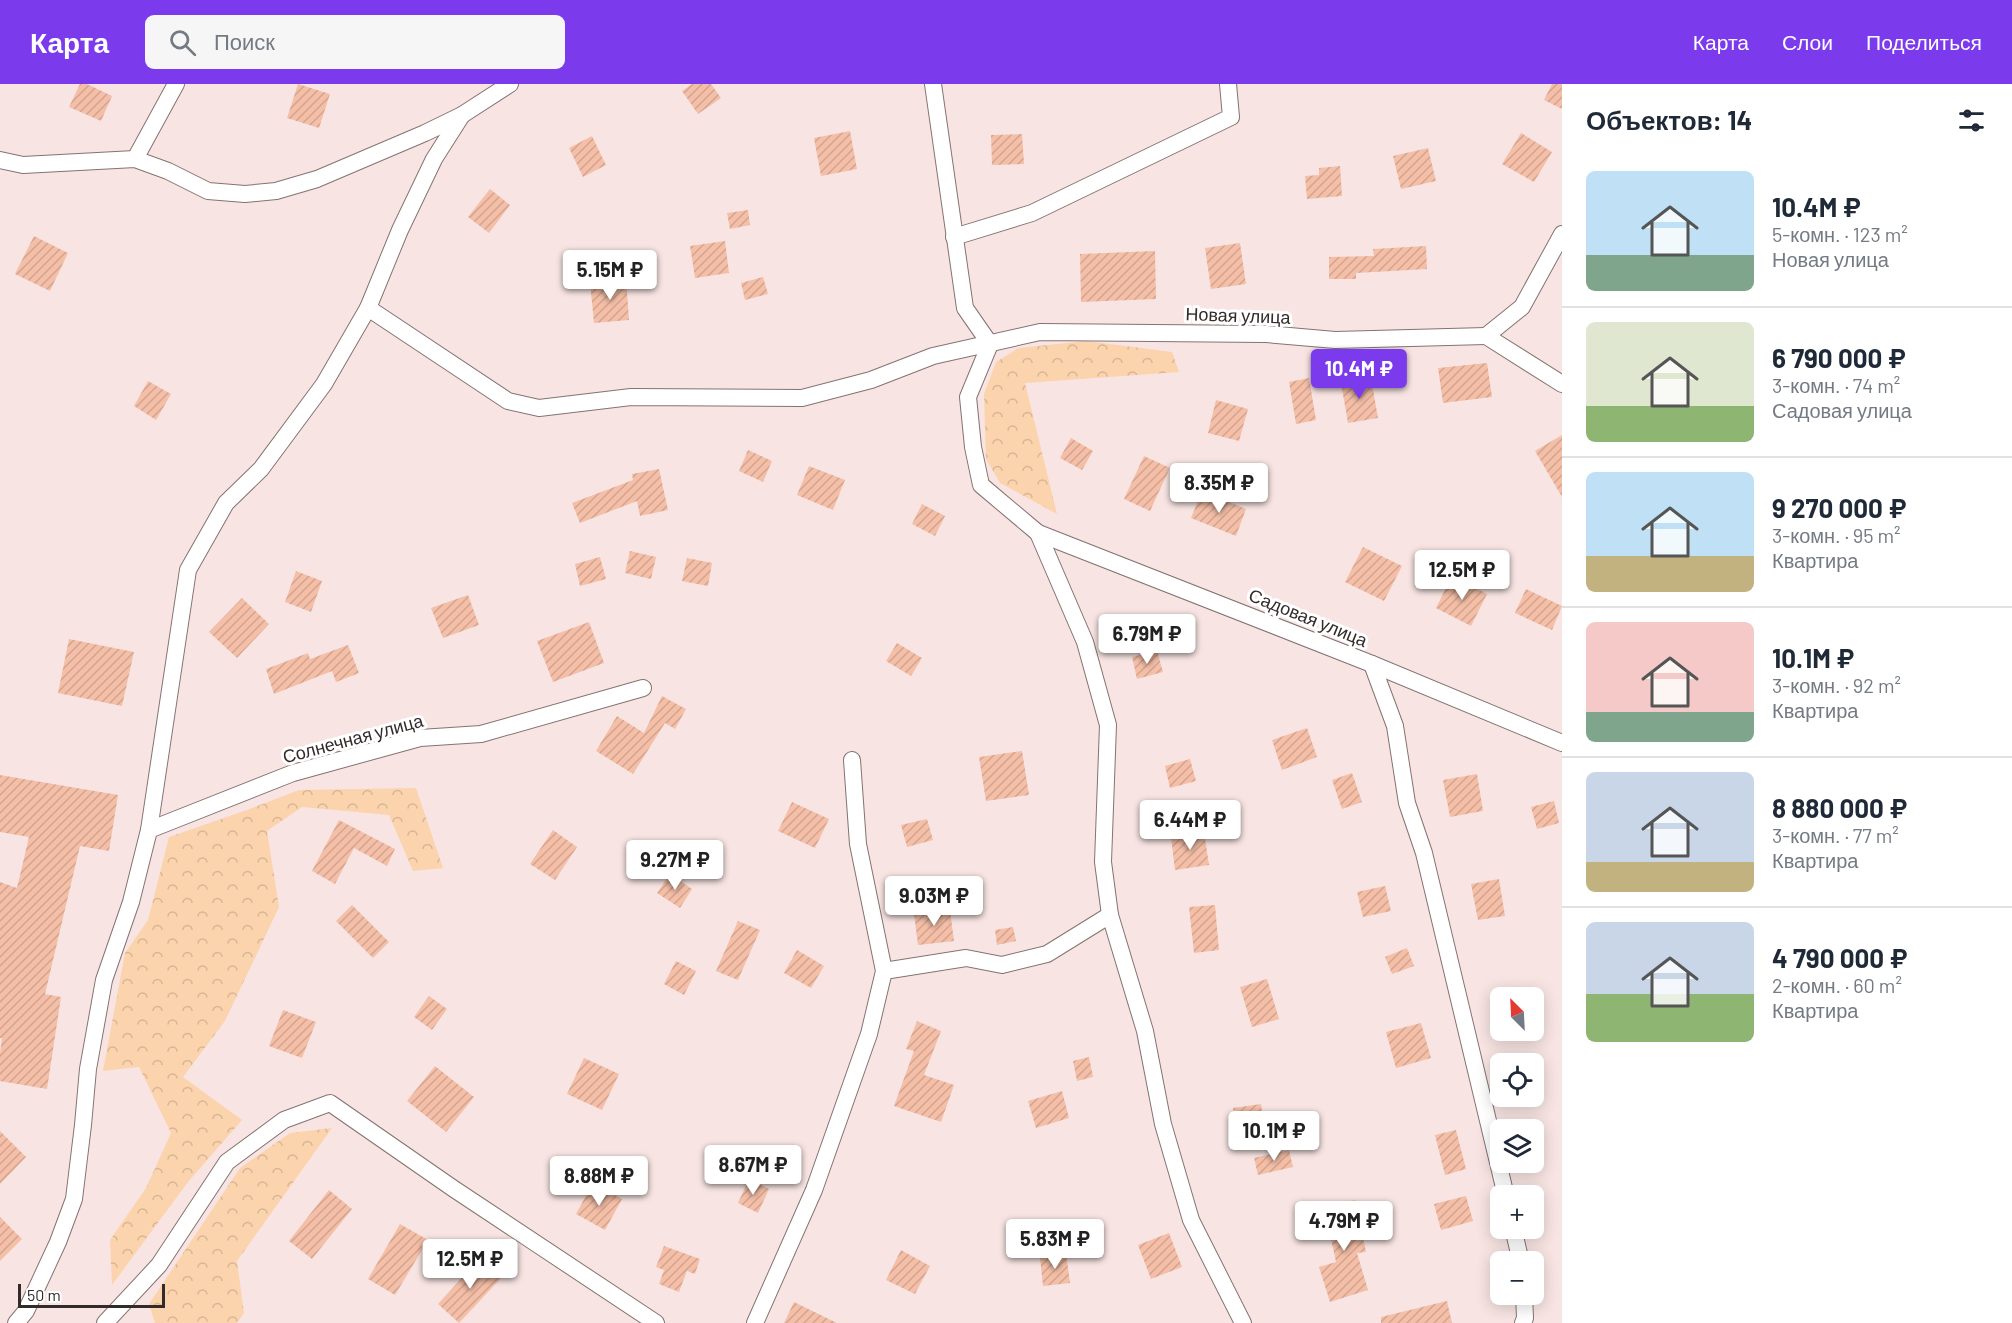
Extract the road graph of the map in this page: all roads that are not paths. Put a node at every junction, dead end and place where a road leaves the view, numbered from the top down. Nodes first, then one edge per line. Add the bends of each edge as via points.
1 (176, 84) edge
2 (510, 84) edge
3 (933, 84) edge
4 (1228, 84) edge
5 (462, 115) junction
6 (135, 159) junction
7 (0, 160) edge
8 (1562, 234) edge
9 (954, 237) junction
10 (1562, 265) edge
11 (1544, 267) junction
12 (368, 308) junction
13 (1486, 336) junction
14 (990, 344) junction
15 (1562, 384) edge
16 (1038, 533) junction
17 (1372, 664) junction
18 (643, 688) dead end
19 (1562, 743) edge
20 (852, 760) dead end
21 (149, 830) junction
22 (1110, 915) junction
23 (884, 971) junction
24 (1503, 1185) edge
25 (1524, 1305) edge
26 (16, 1323) edge
27 (105, 1323) edge
28 (656, 1323) edge
29 (755, 1323) edge
30 (1243, 1323) edge
31 (1523, 1323) edge

1 - 6 street
2 - 5 street
3 - 9 street
4 - 9 street via 1231,117 1032,213
5 - 6 street via 316,179 276,191 208,191
5 - 12 street via 434,159
6 - 7 street via 23,165
8 - 11 street
9 - 14 street via 965,308
10 - 11 street
11 - 13 street via 1522,307
12 - 14 street, Новая улица via 508,401 538,408 631,398 802,398 871,380 933,356
12 - 21 street via 324,384 261,469 226,503 188,570
13 - 14 street, Новая улица via 1335,340 1266,334 1040,332
13 - 15 street
14 - 16 street via 968,397 981,485
16 - 17 street, Садовая улица
16 - 22 street via 1085,642 1108,726 1102,862
17 - 19 street, Садовая улица
17 - 24 street via 1395,726 1407,803 1424,853
18 - 21 street, Солнечная улица via 481,734 420,738 293,773
20 - 23 street via 858,844
21 - 26 street via 131,902 104,980 88,1069 74,1199 26,1311
22 - 23 street via 1047,954 1002,965 966,958
22 - 30 street via 1145,1031 1163,1124 1191,1220
23 - 29 street via 869,1034 814,1190
25 - 31 street
27 - 28 street via 159,1265 226,1162 284,1119 330,1103

